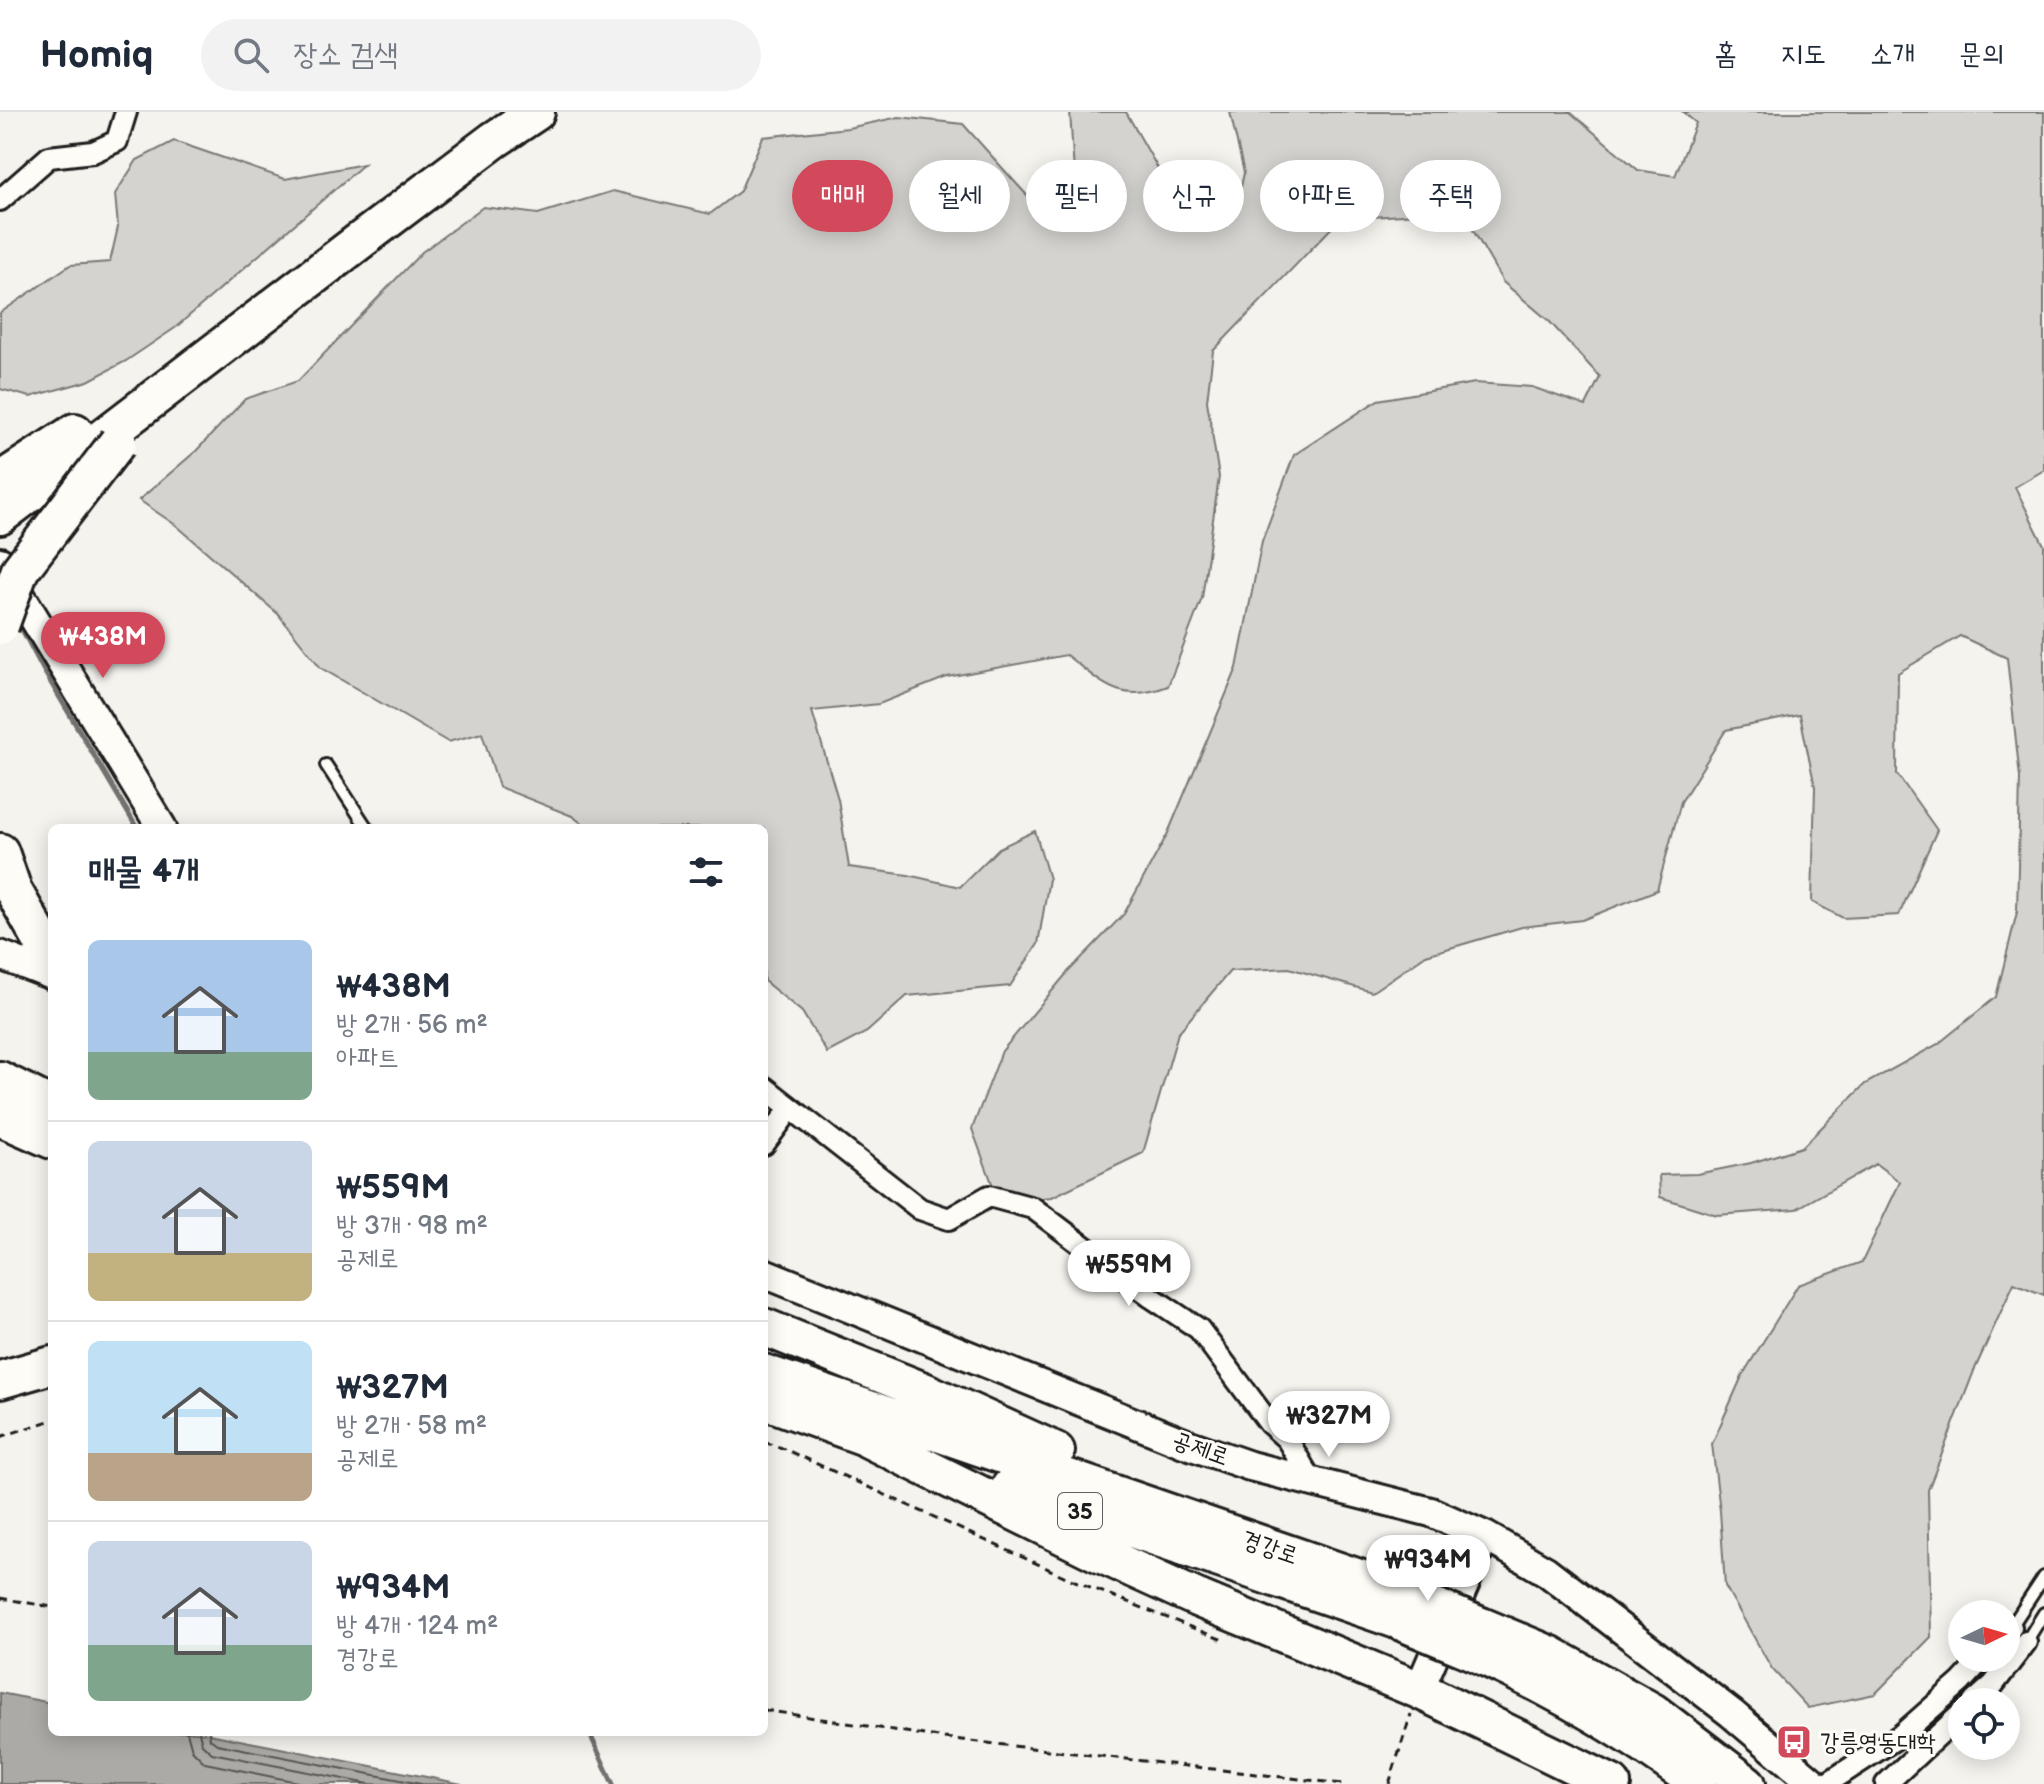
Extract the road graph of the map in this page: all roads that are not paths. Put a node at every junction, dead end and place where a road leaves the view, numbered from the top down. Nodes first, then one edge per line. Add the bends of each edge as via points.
1 (126, 112) edge
2 (495, 112) edge
3 (536, 112) edge
4 (0, 200) edge
5 (108, 431) junction
6 (0, 481) edge
7 (0, 492) edge
8 (0, 516) edge
9 (0, 562) edge
10 (0, 626) edge
11 (326, 765) dead end
12 (160, 824) edge
13 (364, 824) edge
14 (0, 852) edge
15 (48, 952) edge
16 (0, 955) edge
17 (48, 973) edge
18 (0, 1080) edge
19 (768, 1090) edge
20 (48, 1104) edge
21 (790, 1109) junction
22 (0, 1117) edge
23 (48, 1138) edge
24 (768, 1139) edge
25 (768, 1275) edge
26 (768, 1329) edge
27 (48, 1366) edge
28 (768, 1374) edge
29 (0, 1380) edge
30 (768, 1403) edge
31 (868, 1439) junction
32 (1312, 1482) junction
33 (1485, 1536) junction
34 (1242, 1537) junction
35 (2044, 1577) edge
36 (1397, 1605) junction
37 (2020, 1612) edge
38 (2044, 1613) edge
39 (2026, 1642) joint
40 (1970, 1672) edge
41 (1990, 1688) edge
42 (1419, 1690) junction
43 (1948, 1726) edge
44 (1723, 1778) edge
45 (1612, 1784) edge
46 (1765, 1784) edge
47 (1815, 1784) edge
48 (1826, 1784) edge
49 (1886, 1784) edge

1 - 4 street via 117,141 93,152 49,157
2 - 5 highway via 433,165 218,322
3 - 5 highway
5 - 6 highway
5 - 7 highway
5 - 8 highway
5 - 10 highway, bridge via 20,570
9 - 12 street
11 - 13 lane
14 - 15 highway via 13,890
16 - 17 street
18 - 20 highway
19 - 21 street
21 - 24 street
21 - 32 street via 920,1209 949,1219 989,1196 1033,1208 1199,1329 1269,1423 1287,1439
22 - 23 highway
25 - 32 street, 공제로 via 1184,1443
26 - 34 highway via 926,1392
27 - 29 highway
28 - 34 highway, 경강로
30 - 31 highway, 경강로 / 35
31 - 36 highway, 경강로 / 35
31 - 42 highway via 1096,1552
32 - 33 street, 공제로 via 1431,1512
33 - 42 street
33 - 47 street, 공제로 via 1546,1571
34 - 36 highway, 경강로
35 - 37 lane
36 - 44 highway, 경강로 / 35, bridge via 1477,1639 1551,1655 1653,1712
38 - 39 lane
39 - 41 street
40 - 48 street via 1901,1735
42 - 45 highway
43 - 49 street
44 - 46 highway, 경강로

